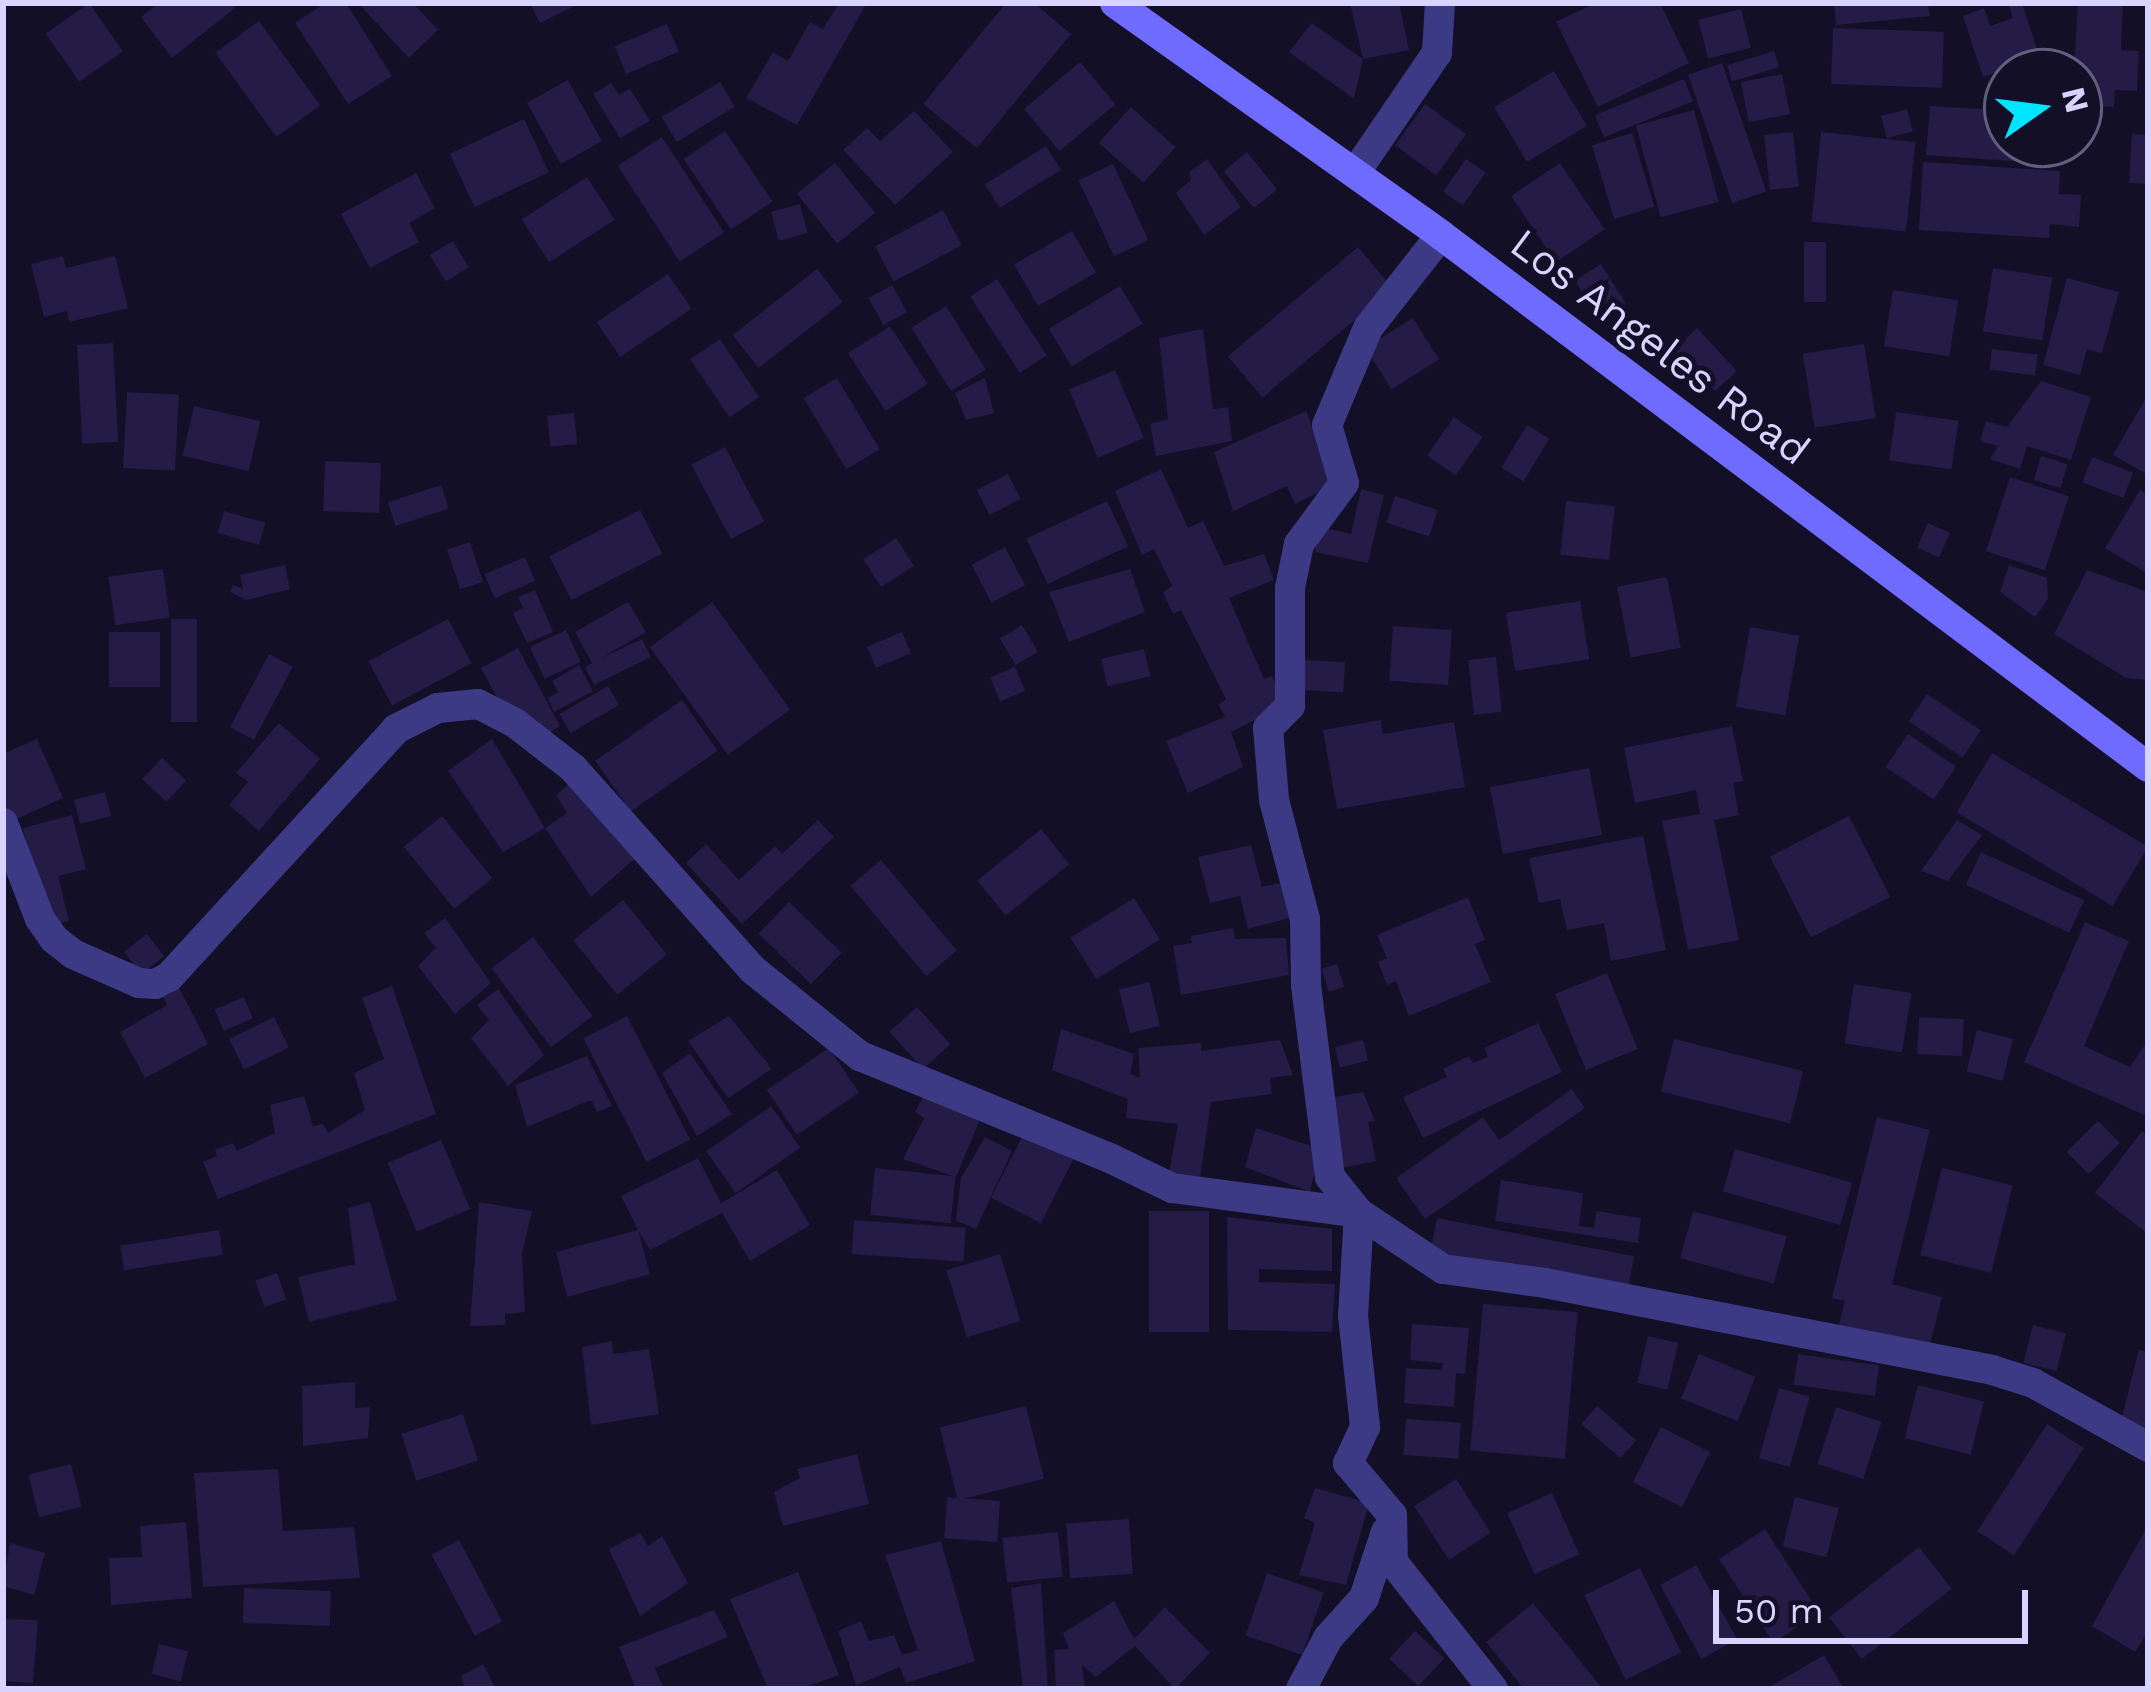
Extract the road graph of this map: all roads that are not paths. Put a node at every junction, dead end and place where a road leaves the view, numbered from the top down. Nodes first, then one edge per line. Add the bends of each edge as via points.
1 (1115, 3) edge
2 (1440, 3) edge
3 (1355, 172) junction
4 (1442, 235) junction
5 (2148, 767) edge
6 (3, 823) edge
7 (1360, 1214) junction
8 (2148, 1448) edge
9 (1392, 1515) junction
10 (1301, 1689) edge
11 (1493, 1689) edge

1 - 3 main road, Los Angeles Road
2 - 3 street via 1437,53
3 - 4 main road, Los Angeles Road
4 - 5 main road, Los Angeles Road
4 - 7 street via 1368,328 1328,425 1344,482 1299,544 1290,588 1290,706 1268,728 1274,800 1305,919 1330,1178
6 - 7 street via 54,939 155,984 396,728 438,708 478,704 574,768 752,969 860,1056 1172,1189
7 - 8 street via 1443,1269 1992,1370 2033,1383
7 - 9 street via 1353,1316 1365,1427 1348,1463
9 - 10 street via 1364,1598 1328,1639
9 - 11 street via 1393,1562

